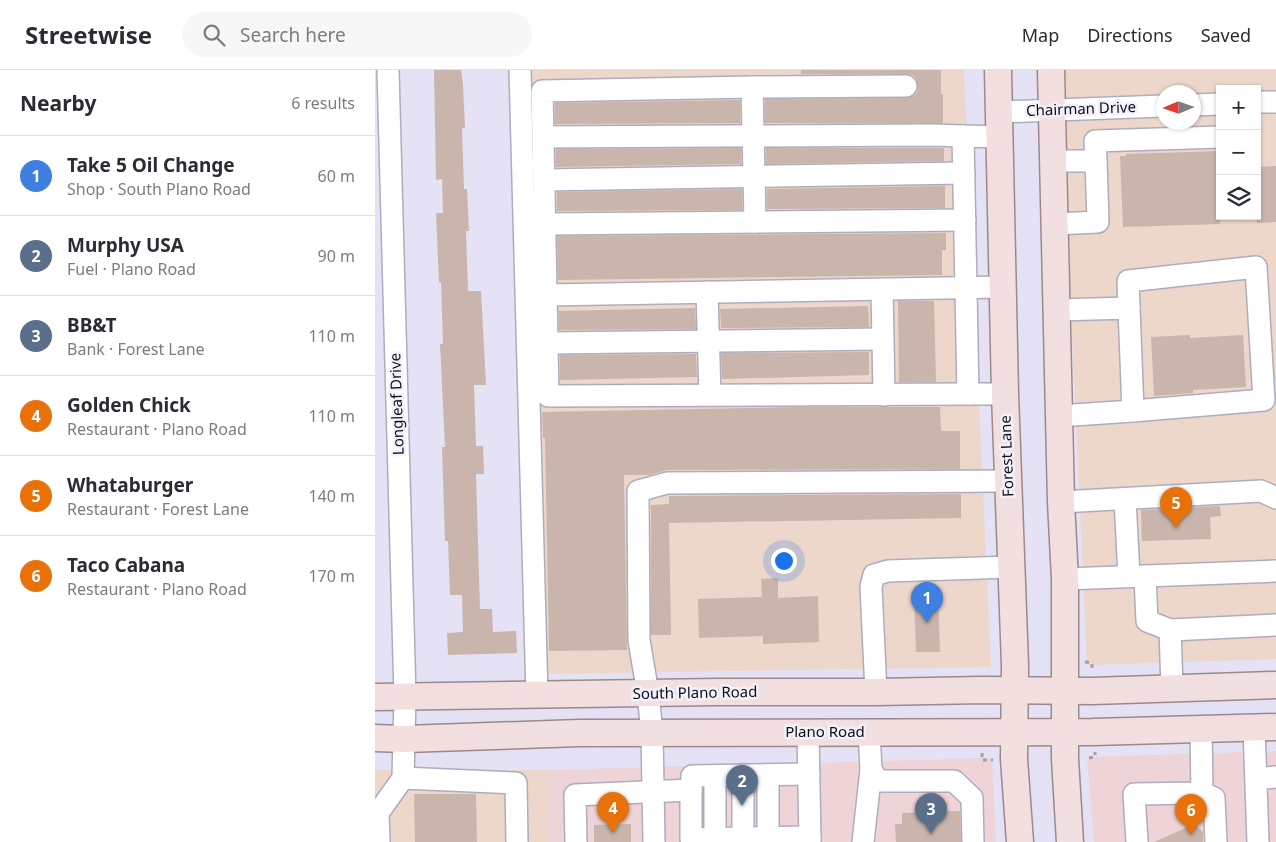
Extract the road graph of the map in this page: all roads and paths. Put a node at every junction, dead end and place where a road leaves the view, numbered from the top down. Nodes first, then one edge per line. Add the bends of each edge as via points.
1 (388, 70) edge
2 (520, 70) edge
3 (998, 70) edge
4 (1051, 70) edge
5 (906, 86) dead end
6 (752, 88) junction
7 (1261, 102) edge
8 (1276, 102) edge
9 (1201, 104) edge
10 (1216, 104) edge
11 (1156, 106) edge
12 (1053, 109) junction
13 (1000, 124) junction
14 (754, 136) junction
15 (963, 136) junction
16 (543, 137) junction
17 (1216, 137) edge
18 (1054, 161) junction
19 (1096, 161) junction
20 (964, 173) junction
21 (753, 177) junction
22 (544, 180) junction
23 (965, 220) junction
24 (755, 222) junction
25 (545, 224) junction
26 (1055, 224) junction
27 (1003, 287) junction
28 (966, 288) junction
29 (882, 289) junction
30 (707, 292) junction
31 (546, 294) junction
32 (1129, 308) junction
33 (1057, 310) junction
34 (883, 339) junction
35 (709, 342) junction
36 (547, 344) junction
37 (968, 394) junction
38 (1005, 394) junction
39 (884, 395) junction
40 (710, 396) junction
41 (1133, 411) junction
42 (1059, 416) junction
43 (1008, 482) junction
44 (1276, 498) edge
45 (1125, 499) junction
46 (1061, 502) junction
47 (1011, 567) junction
48 (1276, 571) edge
49 (1137, 576) junction
50 (1065, 579) junction
51 (1276, 625) edge
52 (1170, 630) junction
53 (1091, 662) dead end
54 (1092, 669) dead end
55 (1276, 684) edge
56 (1172, 688) junction
57 (1015, 690) junction
58 (1066, 691) junction
59 (876, 692) junction
60 (648, 694) junction
61 (537, 696) junction
62 (375, 697) edge
63 (405, 697) junction
64 (1265, 727) edge
65 (1201, 728) junction
66 (1014, 731) junction
67 (652, 732) junction
68 (808, 732) junction
69 (869, 732) junction
70 (1066, 732) junction
71 (375, 738) edge
72 (405, 739) junction
73 (1095, 757) dead end
74 (1089, 758) dead end
75 (982, 760) dead end
76 (993, 760) dead end
77 (871, 770) junction
78 (809, 774) junction
79 (768, 775) junction
80 (715, 776) junction
81 (743, 776) junction
82 (403, 778) junction
83 (1266, 778) edge
84 (691, 790) junction
85 (652, 792) junction
86 (1202, 793) junction
87 (376, 814) edge
88 (715, 838) junction
89 (743, 838) junction
90 (768, 838) junction
91 (810, 840) edge
92 (379, 842) edge
93 (517, 842) edge
94 (576, 842) edge
95 (654, 842) edge
96 (863, 842) edge
97 (973, 842) edge
98 (1020, 842) edge
99 (1070, 842) edge
100 (1137, 842) edge
101 (1216, 842) edge
102 (1258, 842) edge

1 - 63 street, Longleaf Drive
2 - 61 street
3 - 13 main road, Forest Lane
4 - 12 main road
5 - 6 street
6 - 14 street
6 - 16 street via 542,91
7 - 8 street
9 - 10 street
11 - 12 street, Chairman Drive
12 - 13 street, Chairman Drive
12 - 18 main road
13 - 15 street, Chairman Drive
13 - 27 main road, Forest Lane
14 - 15 street, Chairman Drive
14 - 16 street, Chairman Drive
14 - 21 street
15 - 20 street
16 - 22 street
17 - 19 street via 1095,141
18 - 19 street
18 - 26 main road
19 - 26 street via 1098,222
20 - 21 street
20 - 23 street
21 - 22 street
21 - 24 street
22 - 25 street
23 - 24 street
23 - 28 street
24 - 25 street
25 - 31 street
26 - 33 main road
27 - 28 street
27 - 38 main road, Forest Lane
28 - 29 street
28 - 37 street
29 - 30 street
29 - 34 street
30 - 31 street
30 - 35 street
31 - 36 street
32 - 33 street
32 - 41 street
32 - 41 street via 1128,281 1256,267 1264,400
33 - 42 main road
34 - 35 street
34 - 39 street
35 - 36 street
35 - 40 street
36 - 40 street via 548,396
37 - 38 street
37 - 39 street
38 - 43 main road, Forest Lane
39 - 40 street
41 - 42 street
42 - 46 main road
43 - 47 main road, Forest Lane
43 - 60 street via 667,483 638,491 639,640
44 - 45 street via 1261,491
45 - 46 street
45 - 49 street
46 - 50 main road
47 - 57 main road, Forest Lane
47 - 59 street via 888,571 875,575 871,587
48 - 49 street
49 - 50 street
49 - 52 street via 1147,621
50 - 58 main road
51 - 52 street
52 - 56 street
53 - 54 path
55 - 56 main road
56 - 58 main road
57 - 58 main road
57 - 59 main road, South Plano Road
57 - 66 main road, Forest Lane
58 - 70 main road
59 - 60 main road, South Plano Road
60 - 61 main road, South Plano Road
60 - 67 street
61 - 63 main road, South Plano Road
62 - 63 main road, South Plano Road
63 - 72 street, Longleaf Drive
64 - 65 main road, Plano Road
64 - 83 street
65 - 70 main road, Plano Road
65 - 86 street
66 - 69 main road, Plano Road
66 - 70 main road, Plano Road
66 - 98 main road, Forest Lane
67 - 68 main road, Plano Road
67 - 72 main road, Plano Road
67 - 85 street
68 - 69 main road, Plano Road
68 - 78 street
69 - 77 street
70 - 99 main road
71 - 72 main road, Plano Road
72 - 82 street, Longleaf Drive
73 - 74 path
75 - 76 path
77 - 96 street
77 - 97 street via 878,781 954,781 972,798
78 - 79 street
78 - 91 street
79 - 81 street
79 - 90 street
80 - 81 street
80 - 84 street via 692,776
80 - 88 street
81 - 89 street
82 - 87 street
82 - 93 street via 516,783
83 - 102 street
84 - 85 street
84 - 88 street via 691,839
85 - 94 street via 575,795
85 - 95 street
86 - 100 street via 1134,794
86 - 101 street via 1214,798
87 - 92 street
88 - 89 street
89 - 90 street
90 - 91 street

